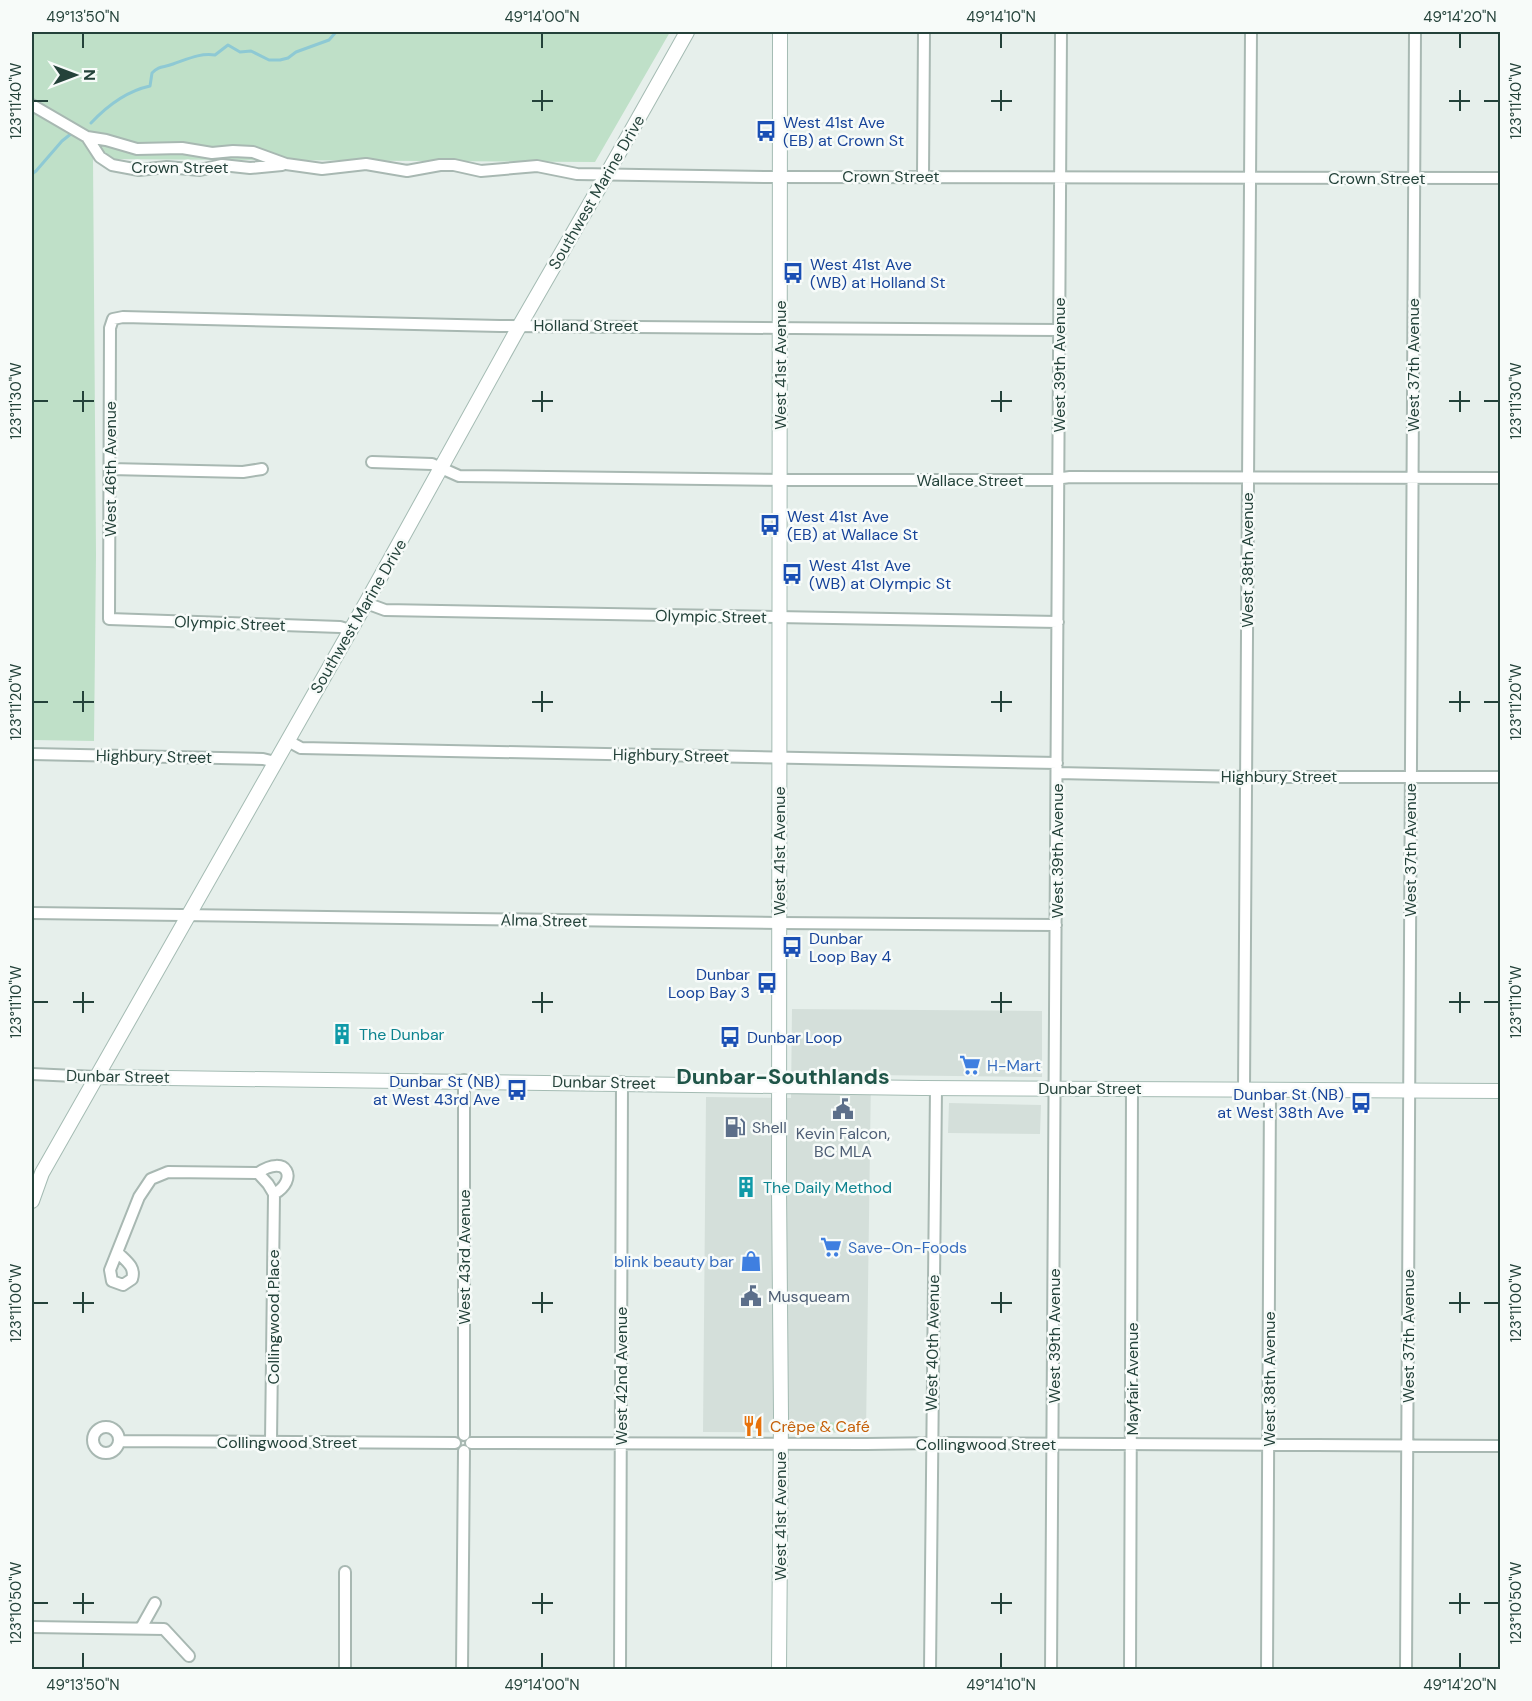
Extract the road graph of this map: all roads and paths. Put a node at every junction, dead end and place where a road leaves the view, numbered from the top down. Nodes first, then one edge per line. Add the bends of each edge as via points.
1 (687, 32) edge
2 (780, 32) edge
3 (924, 32) edge
4 (1060, 32) edge
5 (1251, 32) edge
6 (1415, 32) edge
7 (32, 105) edge
8 (87, 137) junction
9 (286, 164) junction
10 (607, 174) junction
11 (923, 176) junction
12 (780, 177) junction
13 (1060, 177) junction
14 (1251, 177) junction
15 (1414, 178) junction
16 (1500, 178) edge
17 (113, 319) joint
18 (520, 325) junction
19 (780, 327) junction
20 (1059, 330) junction
21 (372, 462) dead end
22 (442, 468) junction
23 (110, 469) junction
24 (262, 469) dead end
25 (1248, 477) junction
26 (1058, 478) junction
27 (1413, 478) junction
28 (1500, 478) edge
29 (780, 480) junction
30 (366, 603) junction
31 (779, 618) junction
32 (109, 619) joint
33 (1058, 622) junction
34 (350, 630) junction
35 (288, 741) junction
36 (32, 754) edge
37 (780, 757) junction
38 (275, 762) junction
39 (1057, 768) junction
40 (1411, 776) junction
41 (1246, 777) junction
42 (1500, 777) edge
43 (32, 913) edge
44 (188, 914) junction
45 (779, 923) junction
46 (1056, 925) junction
47 (32, 1074) edge
48 (96, 1077) junction
49 (464, 1080) junction
50 (622, 1082) junction
51 (779, 1086) junction
52 (936, 1088) junction
53 (1056, 1088) junction
54 (1132, 1089) junction
55 (1244, 1089) junction
56 (1270, 1089) junction
57 (1409, 1090) junction
58 (1500, 1091) edge
59 (258, 1173) junction
60 (274, 1194) junction
61 (32, 1201) edge
62 (118, 1253) dead end
63 (119, 1441) dead end
64 (272, 1441) junction
65 (464, 1443) junction
66 (621, 1443) junction
67 (931, 1443) junction
68 (1053, 1443) junction
69 (780, 1444) junction
70 (1131, 1445) junction
71 (1269, 1445) junction
72 (1407, 1445) junction
73 (1500, 1446) edge
74 (345, 1572) dead end
75 (155, 1603) dead end
76 (32, 1627) edge
77 (141, 1628) junction
78 (189, 1656) dead end
79 (345, 1670) edge
80 (462, 1670) edge
81 (620, 1670) edge
82 (779, 1670) edge
83 (930, 1670) edge
84 (1051, 1670) edge
85 (1130, 1670) edge
86 (1267, 1670) edge
87 (1406, 1670) edge

1 - 10 main road, Southwest Marine Drive
2 - 12 main road, West 41st Avenue
3 - 11 street
4 - 13 street, West 39th Avenue
5 - 14 street, West 38th Avenue
6 - 15 street, West 37th Avenue
7 - 8 street, Crown Street
8 - 9 street, Crown Street via 137,149 253,152
8 - 9 street, Crown Street via 100,157 112,165 139,170
9 - 10 street, Crown Street via 322,169 366,164 407,171 440,165 481,171 537,166 577,174
10 - 12 street, Crown Street
10 - 18 main road, Southwest Marine Drive
11 - 12 street, Crown Street
11 - 13 street, Crown Street
12 - 19 main road, West 41st Avenue
13 - 14 street, Crown Street
13 - 20 street, West 39th Avenue
14 - 15 street, Crown Street
14 - 25 street, West 38th Avenue
15 - 16 street, Crown Street
15 - 27 street, West 37th Avenue
17 - 18 street, Holland Street
17 - 23 street, West 46th Avenue
18 - 19 street, Holland Street
18 - 22 main road, Southwest Marine Drive
19 - 20 street, Holland Street
19 - 29 main road, West 41st Avenue
20 - 26 street, West 39th Avenue
21 - 22 street, Wallace Street via 432,464
22 - 29 street, Wallace Street via 459,476
22 - 30 main road, Southwest Marine Drive
23 - 24 street
23 - 32 street, West 46th Avenue
25 - 26 street, Wallace Street
25 - 27 street, Wallace Street
25 - 41 street, West 38th Avenue
26 - 29 street, Wallace Street
26 - 33 street, West 39th Avenue
27 - 28 street, Wallace Street
27 - 40 street, West 37th Avenue
29 - 31 main road, West 41st Avenue
30 - 31 street, Olympic Street via 385,610
30 - 34 main road, Southwest Marine Drive
31 - 33 street, Olympic Street
31 - 37 main road, West 41st Avenue
32 - 34 street, Olympic Street
33 - 39 street, West 39th Avenue
34 - 35 main road, Southwest Marine Drive
35 - 37 street, Highbury Street via 301,748
35 - 38 main road, Southwest Marine Drive
36 - 38 street, Highbury Street
37 - 39 street, Highbury Street
37 - 45 main road, West 41st Avenue
38 - 44 main road, Southwest Marine Drive
39 - 41 street, Highbury Street
39 - 46 street, West 39th Avenue
40 - 41 street, Highbury Street
40 - 42 street, Highbury Street
40 - 57 street, West 37th Avenue
41 - 55 street, West 38th Avenue
43 - 44 street, Alma Street
44 - 45 street, Alma Street
44 - 48 main road, Southwest Marine Drive
45 - 46 street, Alma Street
45 - 51 main road, West 41st Avenue
46 - 53 street, West 39th Avenue
47 - 48 street, Dunbar Street
48 - 49 main road, Dunbar Street
48 - 61 main road, Southwest Marine Drive via 42,1173
49 - 50 main road, Dunbar Street
49 - 65 street, West 43rd Avenue
50 - 51 main road, Dunbar Street
50 - 66 street, West 42nd Avenue
51 - 52 main road, Dunbar Street
51 - 69 main road, West 41st Avenue
52 - 53 main road, Dunbar Street
52 - 67 street, West 40th Avenue
53 - 54 main road, Dunbar Street
53 - 68 street, West 39th Avenue
54 - 55 main road, Dunbar Street
54 - 70 street, Mayfair Avenue
55 - 56 main road, Dunbar Street
56 - 57 main road, Dunbar Street
56 - 71 street, West 38th Avenue
57 - 58 main road, Dunbar Street
57 - 72 street, West 37th Avenue
59 - 60 street
59 - 60 street, Collingwood Place via 269,1166 283,1168 286,1182
59 - 62 street, Collingwood Place via 168,1172 151,1179 139,1197
60 - 64 street, Collingwood Place
63 - 64 street, Collingwood Street
64 - 65 street, Collingwood Street
65 - 66 street, Collingwood Street
65 - 80 street, West 43rd Avenue
66 - 69 street, Collingwood Street
66 - 81 street, West 42nd Avenue
67 - 68 street, Collingwood Street
67 - 69 street, Collingwood Street
67 - 83 street, West 40th Avenue
68 - 70 street, Collingwood Street
68 - 84 street, West 39th Avenue
69 - 82 main road, West 41st Avenue
70 - 71 street, Collingwood Street
70 - 85 street, Mayfair Avenue
71 - 72 street, Collingwood Street
71 - 86 street, West 38th Avenue
72 - 73 street, Collingwood Street
72 - 87 street, West 37th Avenue
74 - 79 street
75 - 77 street
76 - 77 street
77 - 78 street via 164,1629

